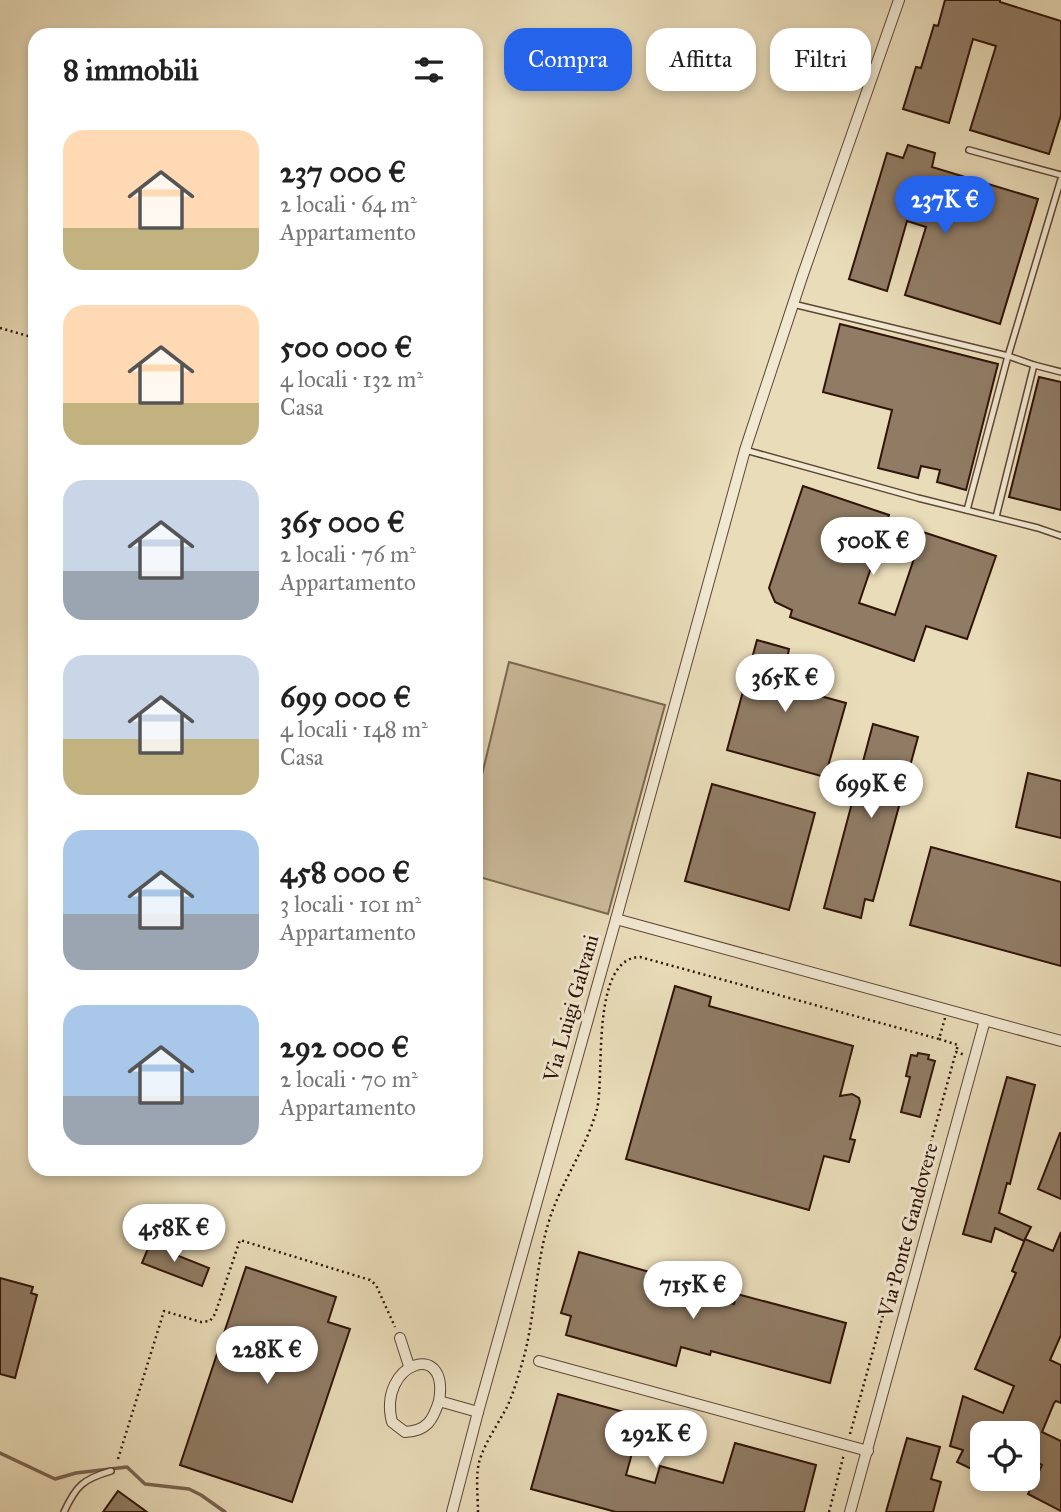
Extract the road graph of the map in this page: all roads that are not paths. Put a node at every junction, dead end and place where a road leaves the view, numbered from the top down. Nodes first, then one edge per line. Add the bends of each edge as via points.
1 (900, 0) edge
2 (969, 150) dead end
3 (1061, 178) edge
4 (793, 304) junction
5 (1008, 356) junction
6 (1034, 365) junction
7 (1061, 372) edge
8 (745, 450) junction
9 (967, 510) junction
10 (996, 517) junction
11 (1061, 536) edge
12 (616, 919) junction
13 (985, 1020) junction
14 (1061, 1041) edge
15 (400, 1338) road end
16 (539, 1361) dead end
17 (409, 1366) junction
18 (439, 1401) junction
19 (478, 1412) junction
20 (868, 1451) junction
21 (111, 1471) dead end
22 (64, 1512) edge
23 (452, 1512) edge
24 (850, 1512) edge

1 - 4 street
2 - 3 lane
3 - 5 lane
4 - 5 lane
4 - 8 street
5 - 6 lane
5 - 9 lane
6 - 7 lane
6 - 10 lane
8 - 9 lane
8 - 12 street
9 - 10 lane
10 - 11 lane
12 - 13 street, Via Luigi Galvani
12 - 19 street, Via Luigi Galvani
13 - 14 street, Via Luigi Galvani
13 - 20 street, Via Ponte Gandovere
15 - 17 street
16 - 20 street
17 - 18 street via 435,1370 440,1378
17 - 18 street via 401,1372 394,1390 392,1422 405,1432 423,1429
18 - 19 street
19 - 23 street, Via Luigi Galvani
20 - 24 street, Via Ponte Gandovere
21 - 22 lane via 90,1477 74,1491

